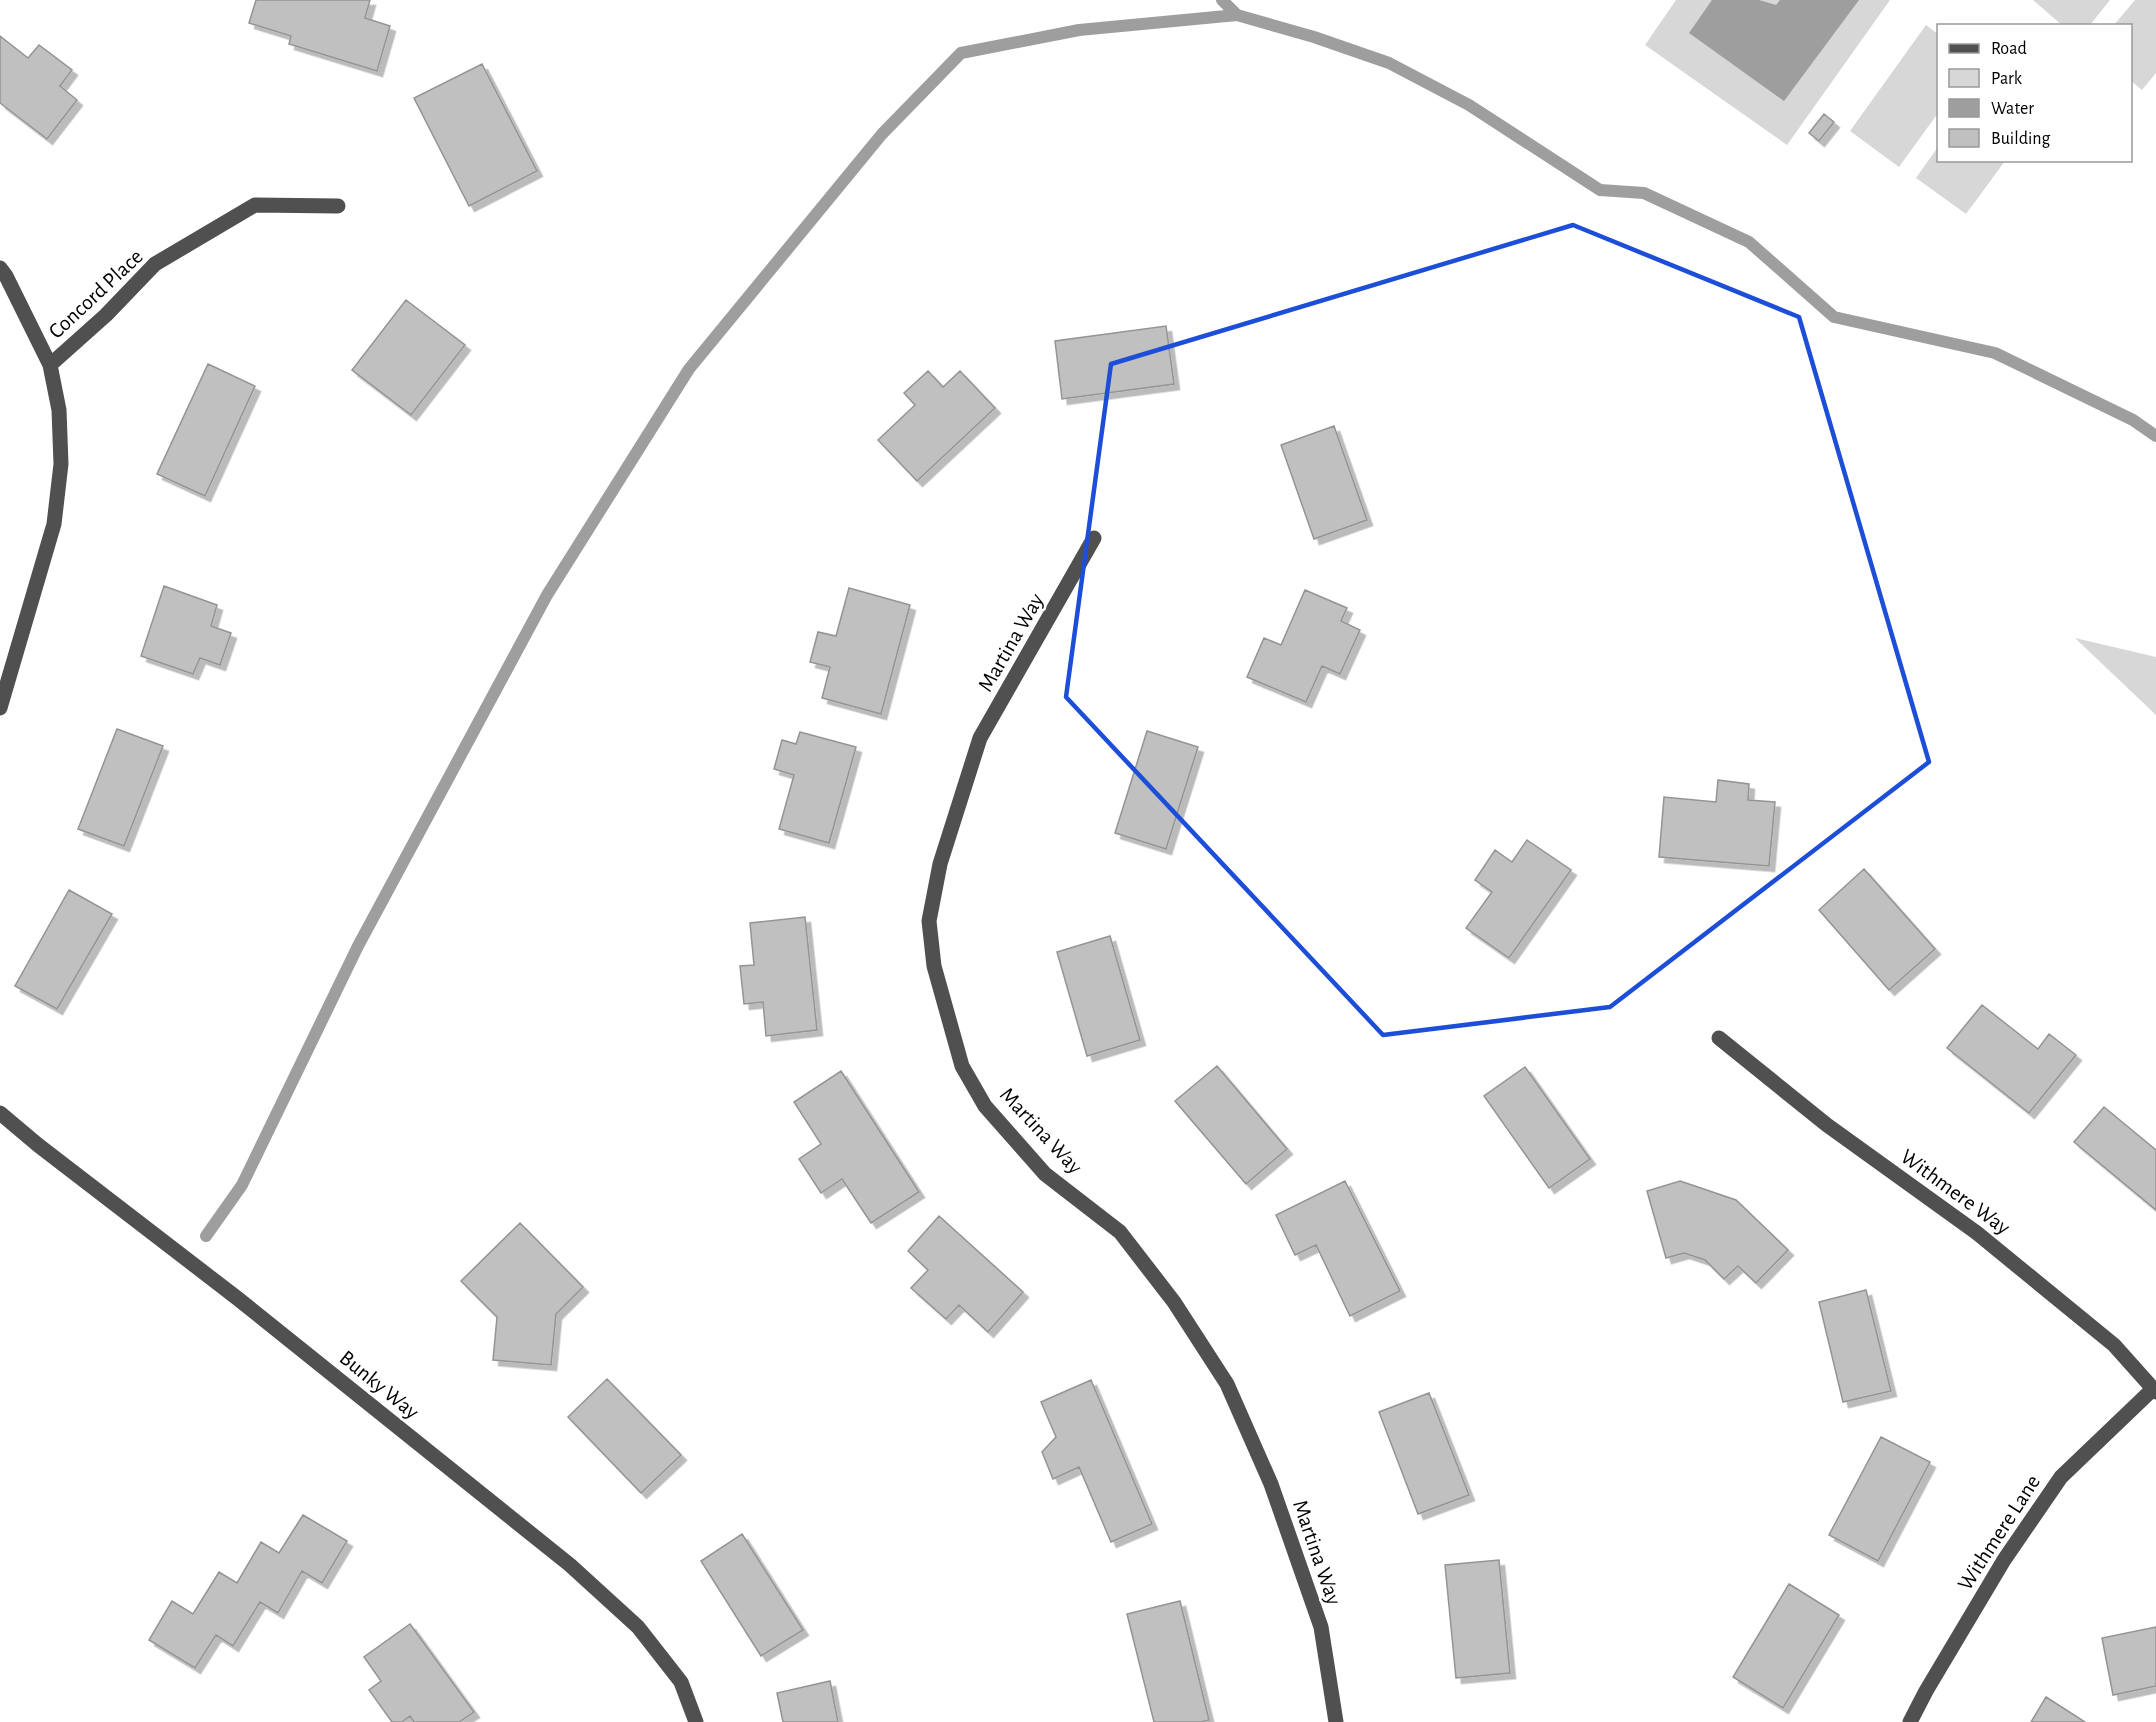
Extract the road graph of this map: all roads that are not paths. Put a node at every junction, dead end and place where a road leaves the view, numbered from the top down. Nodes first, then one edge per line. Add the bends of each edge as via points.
1 (338, 206) dead end
2 (0, 268) edge
3 (50, 365) junction
4 (1094, 538) dead end
5 (0, 708) edge
6 (1719, 1038) dead end
7 (0, 1113) edge
8 (2154, 1391) edge
9 (696, 1722) edge
10 (1336, 1722) edge
11 (1910, 1722) edge

1 - 3 street, Concord Place via 255,204 155,264
2 - 3 street
3 - 5 street via 60,421 61,464 54,524
4 - 10 street, Martina Way via 980,738 940,864 929,921 934,966 962,1066 985,1106 1046,1174 1120,1233 1174,1302 1227,1384 1271,1484 1321,1627
6 - 8 street, Withmere Way via 1827,1125 1977,1233 2114,1345
7 - 9 street, Bunky Way via 570,1565 638,1627 681,1682
8 - 11 street, Withmere Lane via 2061,1477 2004,1560

